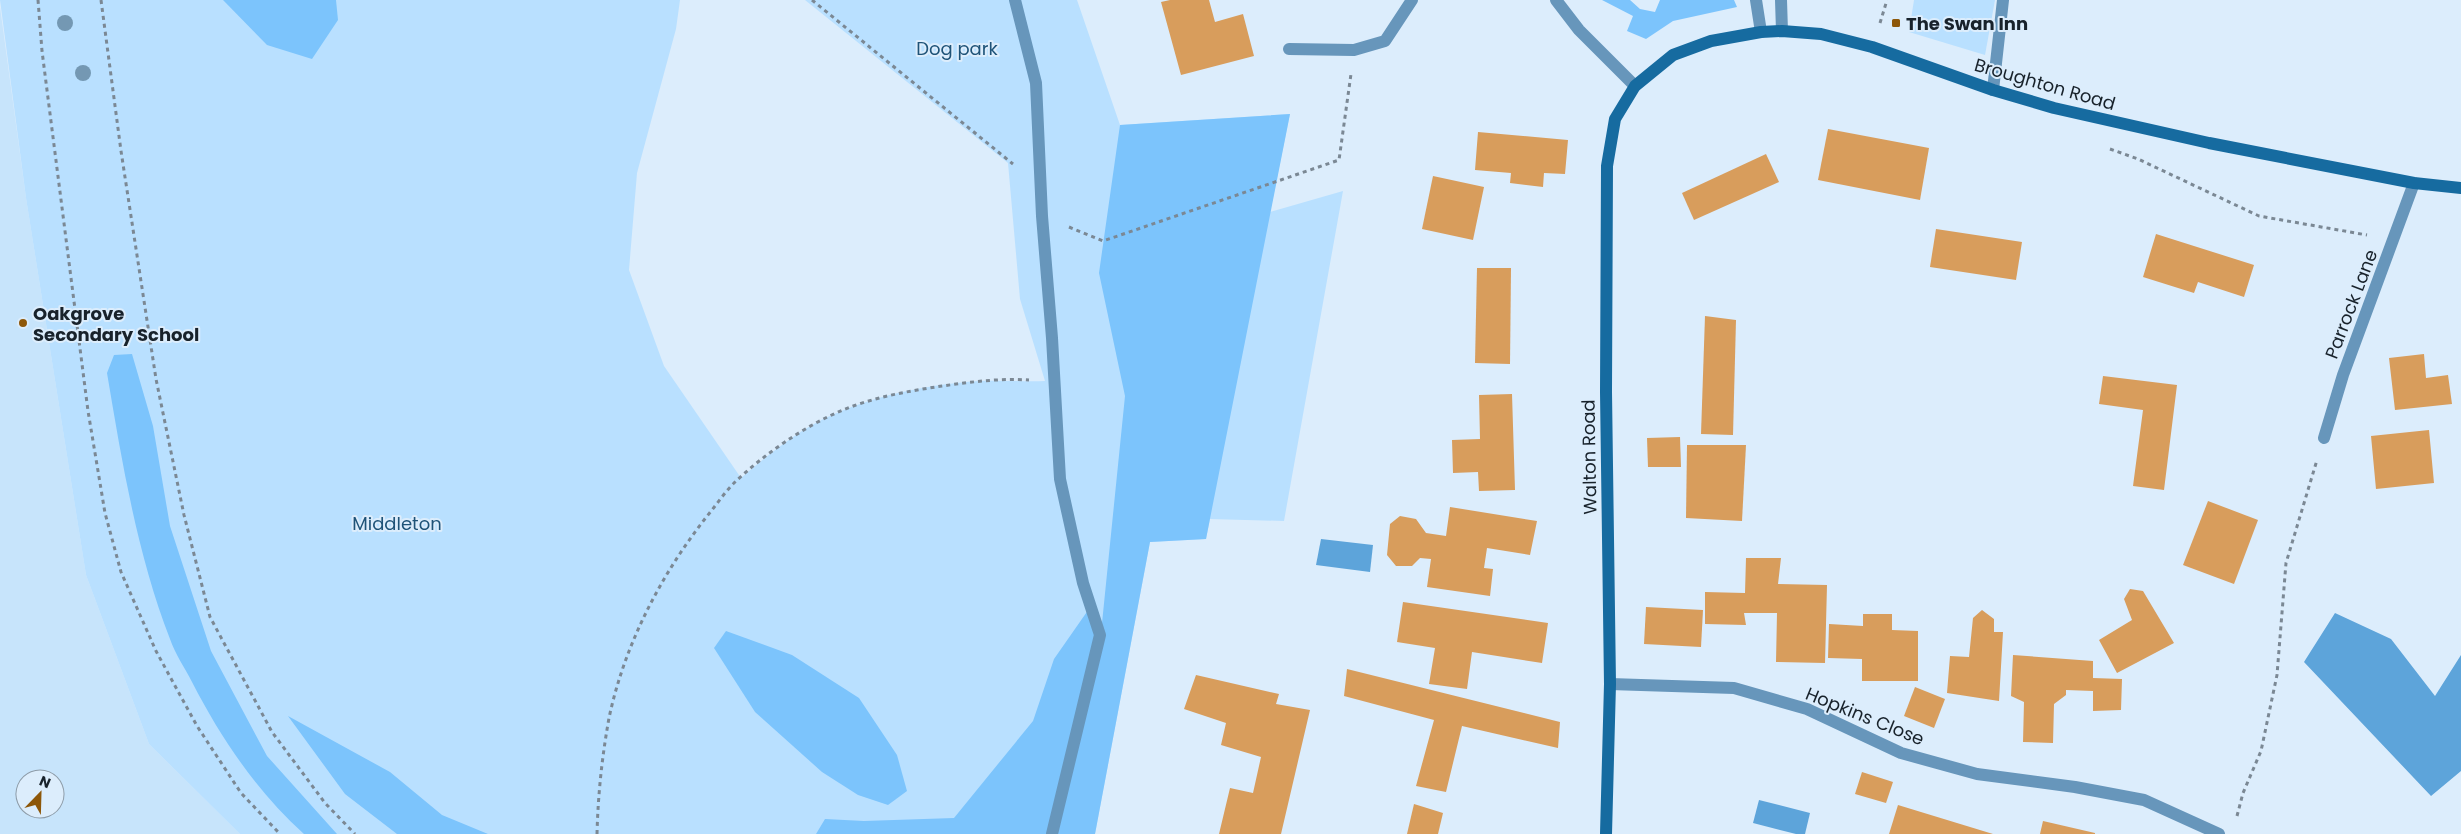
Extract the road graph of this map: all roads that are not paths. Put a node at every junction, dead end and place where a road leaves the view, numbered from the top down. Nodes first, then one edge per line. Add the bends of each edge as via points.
1 (1015, 0) edge
2 (1412, 0) edge
3 (1556, 0) edge
4 (1756, 0) edge
5 (1781, 0) edge
6 (2003, 0) edge
7 (1782, 31) junction
8 (1761, 32) junction
9 (1289, 48) dead end
10 (1635, 86) junction
11 (1994, 90) junction
12 (2414, 183) junction
13 (2461, 188) edge
14 (2324, 438) road end
15 (1610, 684) junction
16 (1052, 834) edge
17 (1606, 834) edge
18 (2219, 834) edge

1 - 16 street via 1036,83 1060,479 1083,583 1100,635
2 - 9 street via 1385,41 1354,50
3 - 10 street via 1579,30
4 - 8 street
5 - 7 street
6 - 11 street
7 - 8 street, Broughton Road
7 - 11 street, Broughton Road via 1821,34 1872,47
8 - 10 street, Broughton Road via 1711,40 1673,55
10 - 15 street, Walton Road via 1614,119 1607,166
11 - 12 street, Broughton Road via 2054,108 2209,143
12 - 13 street, Broughton Road
12 - 14 street, Parrock Lane via 2343,375
15 - 17 street, Walton Road
15 - 18 street, Hopkins Close via 1734,688 1807,709 1901,752 1978,774 2075,786 2144,800

